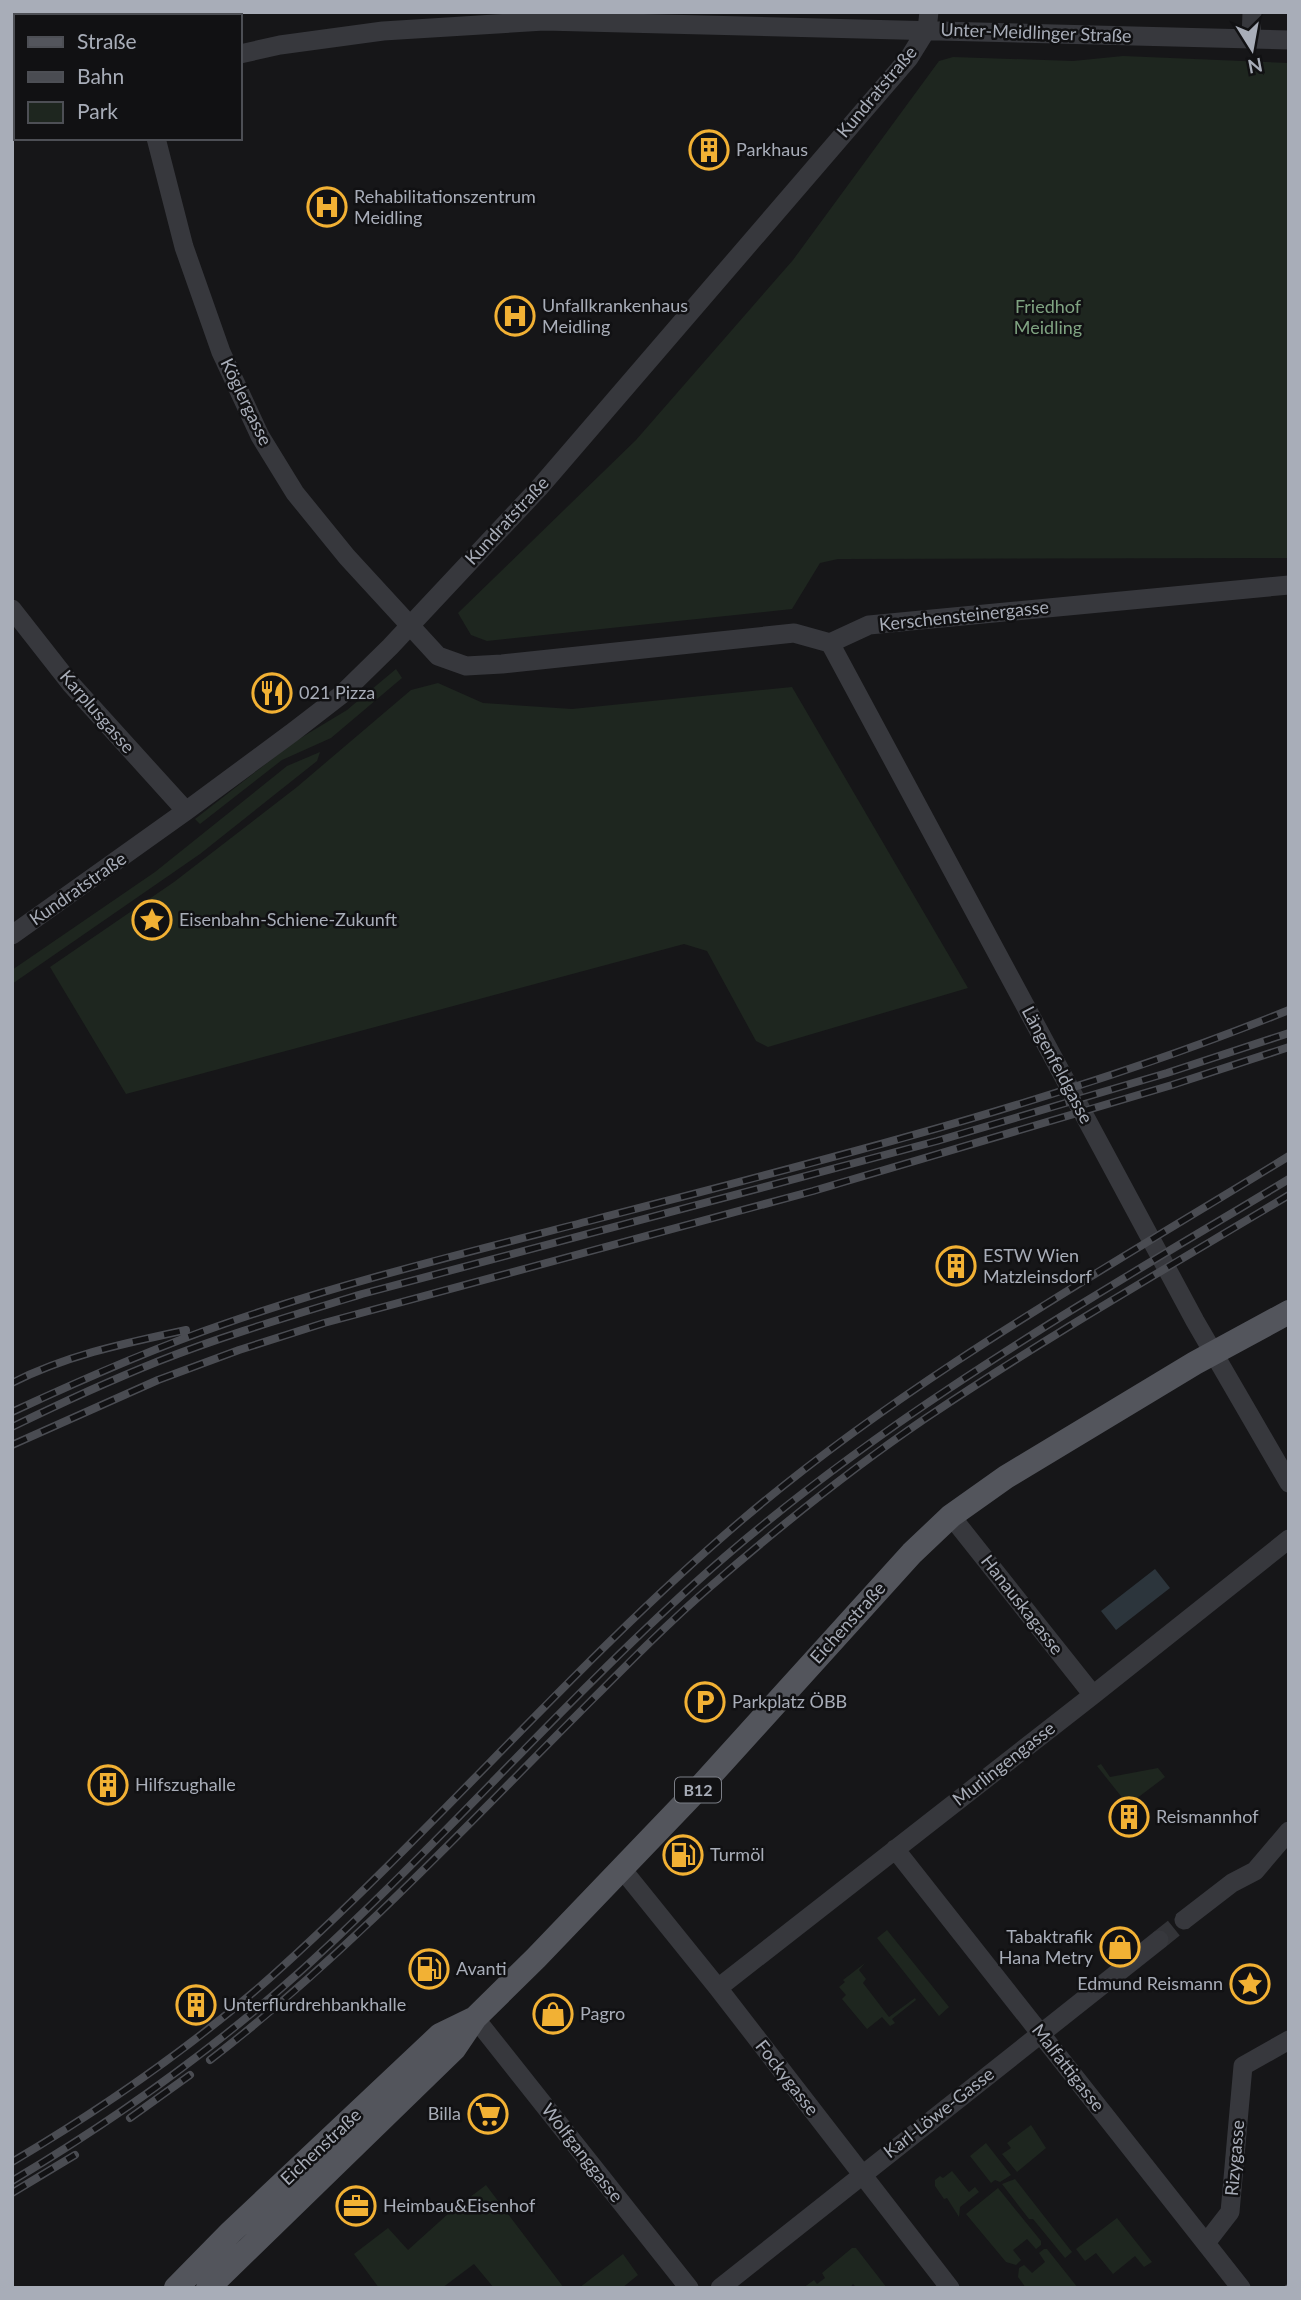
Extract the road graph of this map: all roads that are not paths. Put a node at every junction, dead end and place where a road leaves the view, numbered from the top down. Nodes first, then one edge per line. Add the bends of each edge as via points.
1 (1252, 12) edge
2 (530, 17) edge
3 (928, 21) edge
4 (1251, 38) junction
5 (1289, 40) edge
6 (242, 54) edge
7 (157, 140) edge
8 (1289, 585) edge
9 (12, 609) edge
10 (410, 626) junction
11 (830, 643) junction
12 (186, 811) junction
13 (12, 935) edge
14 (1289, 1312) edge
15 (1212, 1353) junction
16 (1289, 1483) edge
17 (951, 1516) junction
18 (1289, 1539) edge
19 (1093, 1695) junction
20 (1289, 1831) edge
21 (895, 1849) junction
22 (622, 1869) junction
23 (1184, 1920) tunnel mouth
24 (1159, 1940) tunnel mouth
25 (718, 1988) junction
26 (475, 2018) junction
27 (1040, 2033) junction
28 (1289, 2040) edge
29 (862, 2175) junction
30 (1206, 2242) junction
31 (176, 2288) edge
32 (208, 2288) edge
33 (689, 2288) edge
34 (720, 2288) edge
35 (950, 2288) edge
36 (1241, 2288) edge

1 - 4 street
2 - 3 street, Unter-Meidlinger Straße
2 - 6 street, Unter-Meidlinger Straße via 383,31
3 - 4 street, Unter-Meidlinger Straße
3 - 10 street, Kundratstraße via 909,58 548,478
4 - 5 street, Unter-Meidlinger Straße
7 - 10 street, Köglergasse via 184,247 221,352 260,436 326,532
8 - 11 street, Kerschensteinergasse via 869,625
9 - 12 street, Karplusgasse via 70,683
10 - 11 street via 438,656 466,666 794,633
10 - 12 street, Kundratstraße via 341,695
11 - 15 street, Längenfeldgasse
12 - 13 street, Kundratstraße
14 - 15 main road, Eichenstraße / B12
15 - 16 street, Längenfeldgasse
15 - 17 main road, Eichenstraße / B12 via 1006,1477
17 - 19 street, Hanauskagasse
17 - 22 main road, Eichenstraße / B12
18 - 19 street, Murlingengasse
19 - 21 street, Murlingengasse
20 - 23 street via 1255,1871
21 - 25 street, Murlingengasse
21 - 27 street, Malfattigasse
22 - 25 street, Fockygasse
22 - 26 main road, Eichenstraße / B12
24 - 27 street, Karl-Löwe-Gasse
25 - 29 street, Fockygasse
26 - 31 main road, Eichenstraße / B12 via 440,2035
26 - 32 main road, Eichenstraße / B12 via 454,2049
26 - 33 street, Wolfganggasse
27 - 29 street, Karl-Löwe-Gasse
27 - 30 street, Malfattigasse
28 - 30 street, Rizygasse via 1243,2066 1230,2212
29 - 34 street, Karl-Löwe-Gasse
29 - 35 street, Fockygasse
30 - 36 street, Malfattigasse

